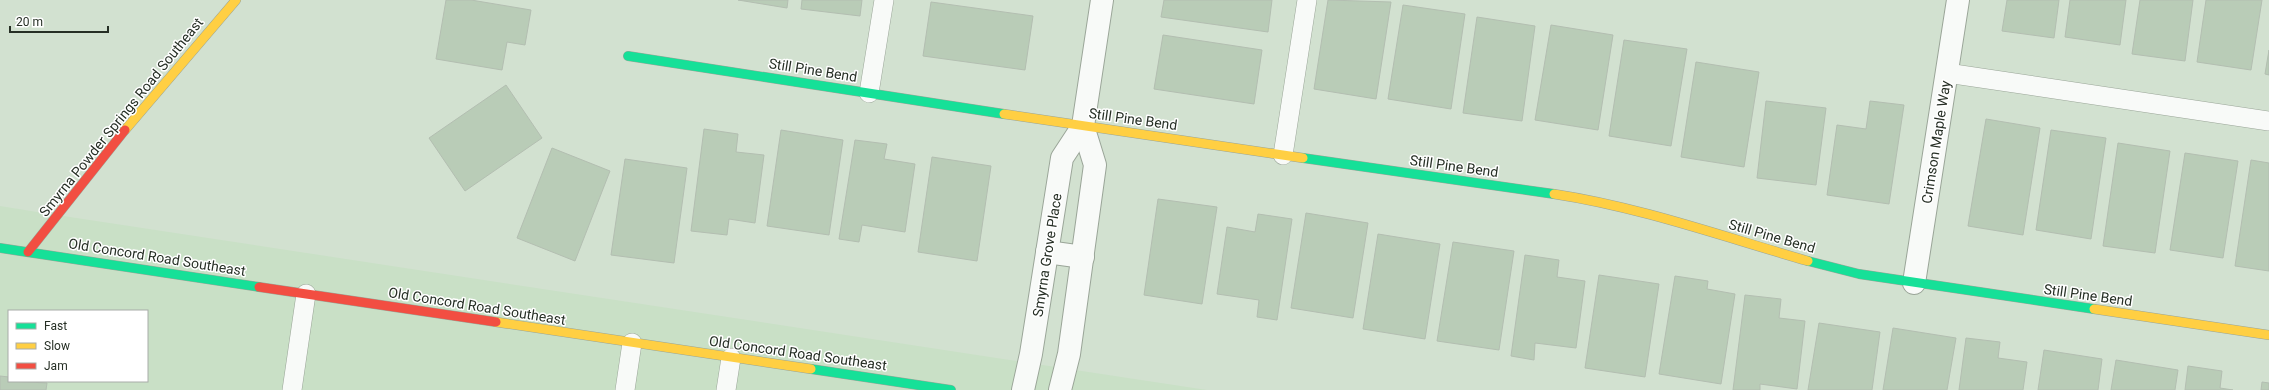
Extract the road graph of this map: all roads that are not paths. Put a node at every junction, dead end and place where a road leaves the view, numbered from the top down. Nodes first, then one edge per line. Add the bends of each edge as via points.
1 (236, 0) edge
2 (884, 0) edge
3 (1102, 0) edge
4 (1307, 0) edge
5 (1958, 0) edge
6 (628, 56) dead end
7 (1947, 73) junction
8 (869, 93) junction
9 (2269, 121) edge
10 (1083, 126) junction
11 (1282, 155) junction
12 (0, 248) edge
13 (28, 252) junction
14 (1047, 252) junction
15 (1084, 257) junction
16 (1914, 283) junction
17 (306, 294) junction
18 (2269, 335) edge
19 (632, 343) junction
20 (731, 358) junction
21 (881, 385) edge
22 (292, 390) edge
23 (625, 390) edge
24 (726, 390) edge
25 (951, 390) edge
26 (1023, 390) edge
27 (1060, 390) edge

1 - 13 street, Smyrna Powder Springs Road Southeast via 126,128
2 - 8 lane
3 - 10 street, Smyrna Grove Place
4 - 11 lane
5 - 7 street, Crimson Maple Way
6 - 8 street, Still Pine Bend
7 - 9 lane
7 - 16 street, Crimson Maple Way
8 - 10 street, Still Pine Bend
10 - 11 street, Still Pine Bend
10 - 14 street, Smyrna Grove Place via 1062,158
10 - 15 street, Smyrna Grove Place via 1095,165
11 - 16 street, Still Pine Bend via 1579,198 1622,207 1813,263
12 - 13 street, Old Concord Road Southeast
13 - 17 street, Old Concord Road Southeast
14 - 15 street
14 - 26 street, Smyrna Grove Place via 1032,354
15 - 27 street, Smyrna Grove Place via 1069,354
16 - 18 street, Still Pine Bend
17 - 19 street, Old Concord Road Southeast
17 - 22 lane
19 - 20 street, Old Concord Road Southeast
19 - 23 lane
20 - 21 street, Old Concord Road Southeast
20 - 24 lane
21 - 25 street, Old Concord Road Southeast

